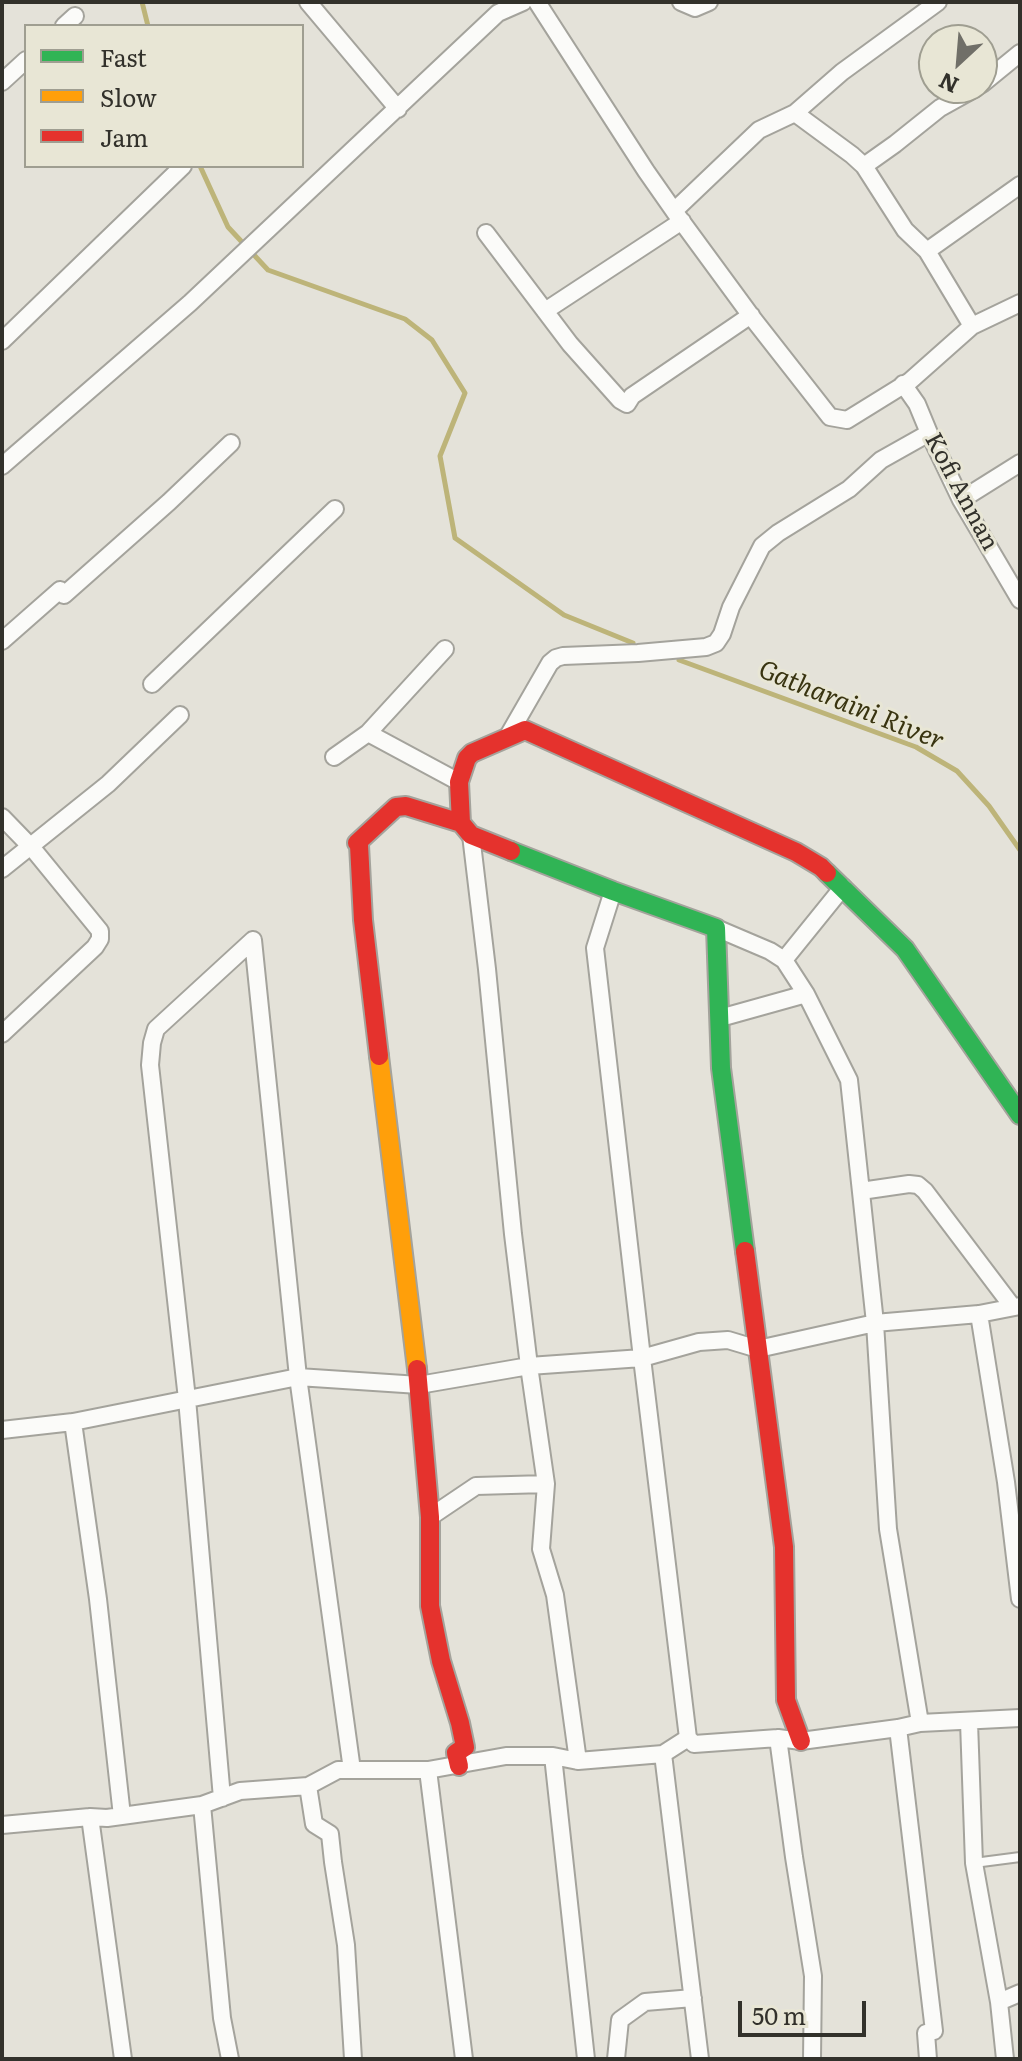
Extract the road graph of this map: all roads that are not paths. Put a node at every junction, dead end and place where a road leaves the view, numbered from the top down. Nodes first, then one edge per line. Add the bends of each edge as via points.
1 (308, 2) edge
2 (523, 2) edge
3 (537, 2) edge
4 (681, 2) edge
5 (709, 2) edge
6 (938, 2) edge
7 (493, 8) edge
8 (1020, 53) edge
9 (24, 62) edge
10 (998, 71) edge
11 (2, 82) edge
12 (947, 104) edge
13 (398, 109) junction
14 (795, 113) junction
15 (864, 166) junction
16 (181, 168) edge
17 (1020, 185) edge
18 (678, 216) junction
19 (486, 233) dead end
20 (927, 251) junction
21 (1020, 303) edge
22 (545, 311) junction
23 (751, 315) junction
24 (972, 326) junction
25 (2, 341) edge
26 (903, 384) junction
27 (929, 433) junction
28 (231, 443) dead end
29 (1020, 463) edge
30 (2, 466) edge
31 (961, 500) junction
32 (335, 509) dead end
33 (1020, 600) edge
34 (2, 641) edge
35 (445, 649) dead end
36 (152, 684) dead end
37 (180, 715) dead end
38 (368, 733) junction
39 (508, 736) junction
40 (334, 757) dead end
41 (459, 782) junction
42 (2, 817) edge
43 (466, 829) junction
44 (29, 845) junction
45 (2, 869) edge
46 (843, 887) junction
47 (613, 891) junction
48 (716, 928) junction
49 (784, 960) junction
50 (806, 994) junction
51 (720, 1018) junction
52 (2, 1034) edge
53 (1020, 1115) edge
54 (861, 1191) junction
55 (1016, 1306) edge
56 (979, 1314) junction
57 (875, 1323) junction
58 (758, 1349) junction
59 (642, 1358) junction
60 (529, 1366) junction
61 (298, 1377) junction
62 (419, 1385) junction
63 (187, 1399) junction
64 (73, 1422) junction
65 (2, 1430) edge
66 (546, 1484) junction
67 (430, 1517) junction
68 (1020, 1599) edge
69 (1020, 1718) edge
70 (969, 1722) junction
71 (920, 1723) junction
72 (898, 1728) junction
73 (688, 1738) junction
74 (778, 1738) junction
75 (801, 1741) junction
76 (663, 1754) junction
77 (553, 1756) junction
78 (578, 1761) junction
79 (459, 1766) junction
80 (352, 1770) junction
81 (428, 1770) junction
82 (308, 1786) junction
83 (222, 1798) junction
84 (202, 1805) junction
85 (122, 1816) junction
86 (90, 1817) junction
87 (2, 1825) edge
88 (1020, 1857) edge
89 (974, 1863) junction
90 (1020, 1993) edge
91 (693, 1998) junction
92 (999, 2002) junction
93 (123, 2059) edge
94 (230, 2059) edge
95 (353, 2059) edge
96 (464, 2059) edge
97 (586, 2059) edge
98 (616, 2059) edge
99 (700, 2059) edge
100 (812, 2059) edge
101 (928, 2059) edge
102 (1005, 2059) edge

1 - 13 street
2 - 7 street
3 - 18 street
4 - 5 street via 695,8
6 - 14 street
7 - 13 street
8 - 10 street
9 - 11 street
12 - 15 street
13 - 30 street via 190,303
14 - 15 street
14 - 18 street via 759,130
15 - 20 street via 905,230
16 - 25 street
17 - 20 street
18 - 22 street
18 - 23 street
19 - 22 street
20 - 24 street
21 - 24 street
22 - 23 street via 627,404
23 - 26 street via 830,417 847,420
24 - 26 street
26 - 27 street, Kofi Annan
27 - 31 street, Kofi Annan
27 - 39 street via 881,460 849,489 762,546 716,643 556,658
28 - 34 street via 169,502
29 - 31 street
31 - 33 street, Kofi Annan
32 - 36 street
35 - 38 street
37 - 44 street via 108,784
38 - 40 street
38 - 41 street
39 - 41 street via 472,753
39 - 46 street via 525,730 796,852
41 - 43 street
42 - 44 street
43 - 47 street
43 - 60 street via 487,969
43 - 62 street via 415,808 396,807 357,843
44 - 45 street
44 - 52 street via 100,931 100,939
46 - 49 street
46 - 53 street via 905,949
47 - 48 street
47 - 59 street via 595,948
48 - 49 street
48 - 51 street
49 - 50 street
50 - 51 street
50 - 54 street via 849,1080
51 - 58 street via 721,1068
54 - 55 street via 918,1185
54 - 57 street
55 - 56 street
56 - 57 street
56 - 68 street
57 - 58 street
57 - 71 street via 888,1529
58 - 59 street via 728,1340 699,1342
58 - 75 street via 784,1547 786,1700
59 - 60 street
59 - 73 street
60 - 62 street
60 - 66 street
61 - 62 street
61 - 63 street
61 - 63 street via 253,940 156,1029 152,1043 150,1065
61 - 80 street
62 - 67 street
63 - 64 street
63 - 83 street
64 - 65 street
64 - 85 street
66 - 67 street via 476,1486
66 - 78 street via 541,1549 555,1595
67 - 79 street via 430,1606 465,1747 456,1753
69 - 70 street
70 - 71 street
70 - 89 street
71 - 72 street
72 - 75 street
72 - 101 street via 934,2031 926,2033
73 - 74 street via 694,1744
73 - 76 street
74 - 75 street
74 - 100 street via 813,1976
76 - 78 street
76 - 91 street
77 - 78 street
77 - 79 street via 506,1756
77 - 97 street
79 - 81 street
80 - 81 street
80 - 82 street via 338,1770
81 - 96 street
82 - 83 street via 240,1791
82 - 95 street via 314,1824 330,1834 346,1945
83 - 84 street
84 - 85 street
84 - 94 street
85 - 86 street
86 - 87 street
86 - 93 street
88 - 89 lane
89 - 92 street
90 - 92 street
91 - 98 street via 645,2002 620,2020
91 - 99 street
92 - 102 street

